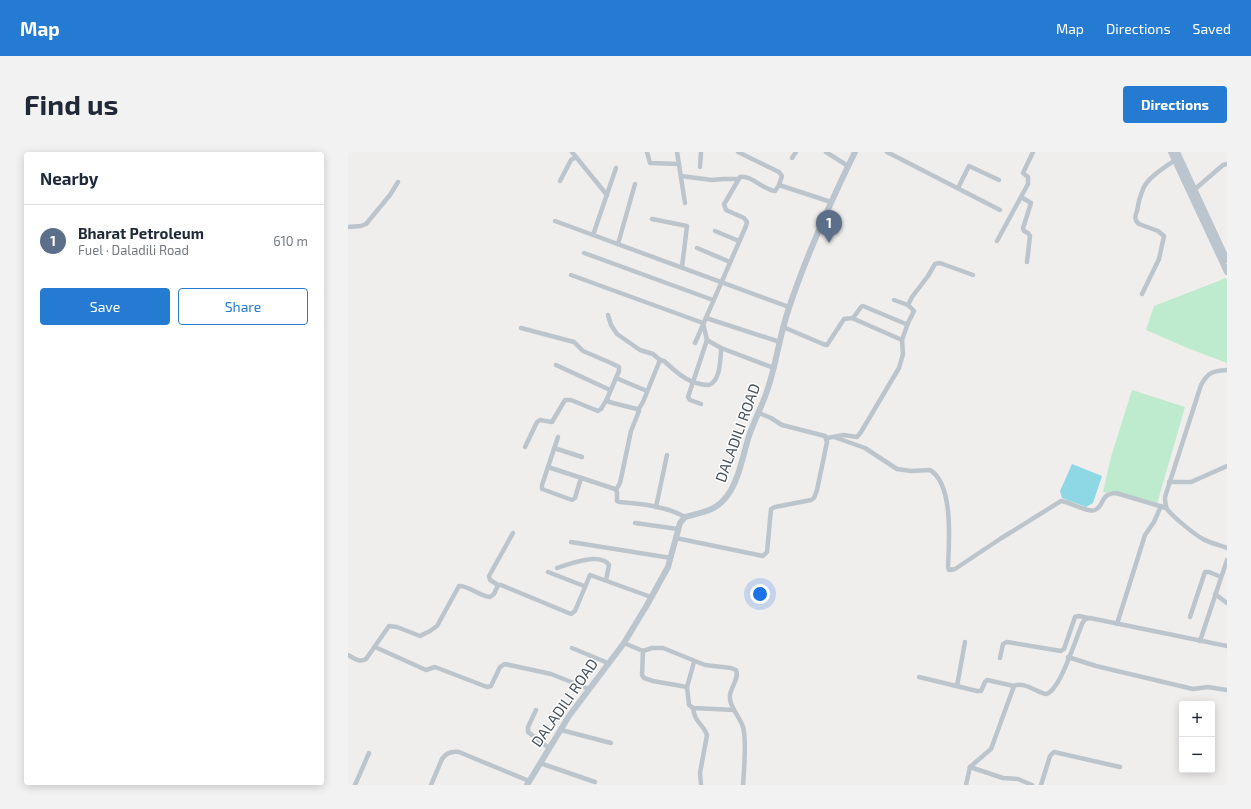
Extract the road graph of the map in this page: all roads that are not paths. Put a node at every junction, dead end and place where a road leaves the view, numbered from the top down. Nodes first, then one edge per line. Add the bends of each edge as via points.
1 (572, 152) edge
2 (647, 152) edge
3 (677, 152) edge
4 (701, 152) edge
5 (738, 152) edge
6 (826, 152) edge
7 (855, 152) edge
8 (887, 152) edge
9 (1033, 152) edge
10 (1171, 152) edge
11 (1177, 152) edge
12 (576, 157) junction
13 (1175, 160) junction
14 (679, 164) junction
15 (1227, 164) edge
16 (700, 166) dead end
17 (848, 166) junction
18 (616, 168) dead end
19 (682, 176) junction
20 (738, 179) junction
21 (999, 180) dead end
22 (560, 181) dead end
23 (398, 182) dead end
24 (635, 184) dead end
25 (779, 184) junction
26 (958, 188) junction
27 (1194, 190) junction
28 (607, 195) junction
29 (1021, 197) junction
30 (831, 202) junction
31 (685, 203) dead end
32 (1000, 210) dead end
33 (652, 219) dead end
34 (555, 222) dead end
35 (348, 227) edge
36 (715, 231) dead end
37 (593, 235) junction
38 (739, 241) junction
39 (997, 241) dead end
40 (618, 244) junction
41 (697, 248) dead end
42 (584, 253) dead end
43 (1227, 260) edge
44 (730, 262) junction
45 (1027, 262) dead end
46 (682, 267) junction
47 (1227, 272) edge
48 (571, 275) dead end
49 (973, 275) dead end
50 (721, 281) junction
51 (1142, 294) dead end
52 (713, 300) junction
53 (894, 300) dead end
54 (908, 305) junction
55 (789, 307) junction
56 (608, 315) dead end
57 (706, 318) junction
58 (852, 318) junction
59 (908, 323) junction
60 (703, 324) junction
61 (783, 327) junction
62 (521, 328) dead end
63 (706, 340) junction
64 (902, 340) junction
65 (780, 342) junction
66 (695, 343) dead end
67 (721, 348) junction
68 (660, 360) junction
69 (556, 365) dead end
70 (774, 368) junction
71 (1227, 370) edge
72 (616, 378) junction
73 (692, 381) junction
74 (610, 390) junction
75 (647, 391) junction
76 (607, 400) junction
77 (701, 404) dead end
78 (638, 410) junction
79 (759, 413) junction
80 (558, 437) dead end
81 (834, 437) junction
82 (827, 438) junction
83 (524, 447) dead end
84 (554, 448) junction
85 (668, 455) dead end
86 (582, 457) dead end
87 (1227, 466) edge
88 (548, 467) junction
89 (581, 478) junction
90 (1169, 482) junction
91 (616, 490) junction
92 (656, 507) junction
93 (1164, 507) junction
94 (685, 517) junction
95 (635, 523) dead end
96 (678, 529) junction
97 (513, 533) dead end
98 (676, 538) junction
99 (571, 542) dead end
100 (1227, 548) edge
101 (671, 558) junction
102 (1227, 560) edge
103 (557, 568) dead end
104 (548, 572) dead end
105 (1221, 577) junction
106 (606, 580) junction
107 (498, 585) junction
108 (584, 586) junction
109 (1215, 594) junction
110 (651, 597) junction
111 (1227, 603) edge
112 (1190, 617) dead end
113 (1088, 618) junction
114 (1117, 624) junction
115 (1200, 641) junction
116 (965, 642) dead end
117 (624, 643) junction
118 (1227, 646) edge
119 (375, 647) junction
120 (572, 648) dead end
121 (643, 651) junction
122 (348, 655) edge
123 (1068, 657) junction
124 (1000, 658) dead end
125 (694, 662) junction
126 (608, 664) junction
127 (919, 676) dead end
128 (957, 686) junction
129 (1014, 686) junction
130 (687, 687) junction
131 (589, 689) junction
132 (1227, 690) edge
133 (693, 708) junction
134 (536, 710) dead end
135 (734, 710) junction
136 (561, 730) junction
137 (611, 743) dead end
138 (550, 748) junction
139 (369, 753) dead end
140 (540, 763) junction
141 (970, 767) junction
142 (1120, 767) dead end
143 (595, 782) dead end
144 (528, 783) edge
145 (355, 785) edge
146 (431, 785) edge
147 (701, 785) edge
148 (743, 785) edge
149 (966, 785) edge
150 (1032, 785) edge
151 (1041, 785) edge

1 - 12 street
2 - 14 street via 650,164
3 - 14 street
4 - 16 street
5 - 25 street via 780,172 782,176
6 - 17 street
7 - 17 main road, DALADILI ROAD
8 - 26 street
9 - 29 street via 1023,171 1029,181
10 - 13 main road
11 - 27 main road
12 - 22 street via 571,160
12 - 28 street
13 - 47 main road
13 - 51 street via 1145,186 1135,218 1136,223 1158,231 1164,236 1159,259
14 - 19 street
15 - 27 street
17 - 30 main road, DALADILI ROAD
18 - 28 street
19 - 20 street via 712,180
19 - 31 street
20 - 25 street via 746,177 772,191 776,190
20 - 38 street via 724,204 726,210 747,222
21 - 26 street via 969,166
23 - 35 street via 366,224
24 - 40 street
25 - 30 street
26 - 32 street
27 - 43 main road
28 - 37 street
29 - 39 street
29 - 45 street via 1031,203 1023,228 1030,236
30 - 55 main road, DALADILI ROAD via 802,268
33 - 46 street via 687,226
34 - 37 street
36 - 38 street
37 - 40 street
38 - 44 street
40 - 46 street
41 - 44 street
42 - 52 street
44 - 50 street
46 - 50 street
48 - 60 street
49 - 54 street via 936,263
50 - 52 street
50 - 55 street
52 - 57 street
53 - 54 street
54 - 59 street via 914,311
55 - 61 main road, DALADILI ROAD
56 - 68 street via 617,334
57 - 60 street
57 - 65 street
58 - 59 street via 863,306 904,324
58 - 61 street via 844,319 825,345
58 - 64 street
59 - 64 street
60 - 63 street
60 - 66 street
61 - 65 main road, DALADILI ROAD
62 - 72 street via 576,343 581,350 619,367
63 - 67 street
63 - 73 street
64 - 81 street via 903,354 899,368 861,432 857,437
65 - 70 main road, DALADILI ROAD
67 - 70 street
67 - 73 street via 715,382 709,385
68 - 73 street via 682,377
68 - 75 street
69 - 74 street
70 - 79 main road, DALADILI ROAD
71 - 90 street via 1212,372 1201,385
72 - 74 street
72 - 75 street
73 - 77 street via 688,399
74 - 76 street
75 - 78 street
76 - 78 street
76 - 83 street via 598,411 565,400 552,422 537,422
78 - 91 street
79 - 82 street via 782,425
79 - 94 main road, DALADILI ROAD via 728,495 714,509
80 - 84 street
81 - 82 street
81 - 93 street via 865,448 897,469 930,470 936,474 948,504 949,570 1061,502 1094,510 1105,496 1116,493
82 - 98 street via 816,495 811,500 771,509 765,555
84 - 86 street
84 - 88 street
85 - 92 street
87 - 90 street via 1191,482
88 - 89 street
88 - 89 street via 542,489 570,500 575,498
89 - 91 street
90 - 93 street
91 - 92 street via 619,502
92 - 94 street
93 - 100 street via 1199,537
93 - 114 street via 1145,535
94 - 96 main road, DALADILI ROAD
95 - 96 street
96 - 98 main road, DALADILI ROAD
97 - 107 street via 489,576 490,580
98 - 101 main road, DALADILI ROAD
99 - 101 street
101 - 110 main road, DALADILI ROAD
102 - 105 street
103 - 106 street via 586,559 602,561 609,566
104 - 108 street
105 - 109 street
105 - 112 street via 1204,572
106 - 108 street via 590,575
106 - 110 street
107 - 108 street via 571,614 575,611
107 - 119 street via 490,597 459,586 434,629 420,636 389,626
109 - 111 street
109 - 115 street
110 - 117 main road, DALADILI ROAD
113 - 114 street
113 - 123 street via 1082,624
113 - 124 street via 1075,617 1061,651 1007,642
114 - 115 street
115 - 118 street
116 - 128 street
117 - 121 street
117 - 126 main road, DALADILI ROAD
119 - 122 street via 364,661 358,661
119 - 131 street via 426,670 435,667 487,687 491,686 500,667 505,664 552,674
120 - 126 street
121 - 125 street via 663,648
121 - 130 street via 644,678
123 - 129 street via 1057,684 1049,693 1022,684
123 - 132 street via 1193,689 1208,687
125 - 130 street
125 - 135 street via 736,670 737,675 729,698
126 - 131 main road, DALADILI ROAD
127 - 128 street
128 - 129 street via 979,692 987,680
129 - 141 street via 991,748
130 - 133 street via 688,702
131 - 136 main road, DALADILI ROAD
133 - 135 street
133 - 147 street via 695,718 708,735 700,773
134 - 138 street via 528,732
135 - 148 street via 742,723 744,735
136 - 137 street
136 - 138 main road, DALADILI ROAD
138 - 140 main road, DALADILI ROAD
139 - 145 street
140 - 143 street
140 - 144 main road, DALADILI ROAD
141 - 149 street
141 - 150 street
142 - 151 street via 1054,752 1050,756
144 - 146 street via 454,751 442,759

